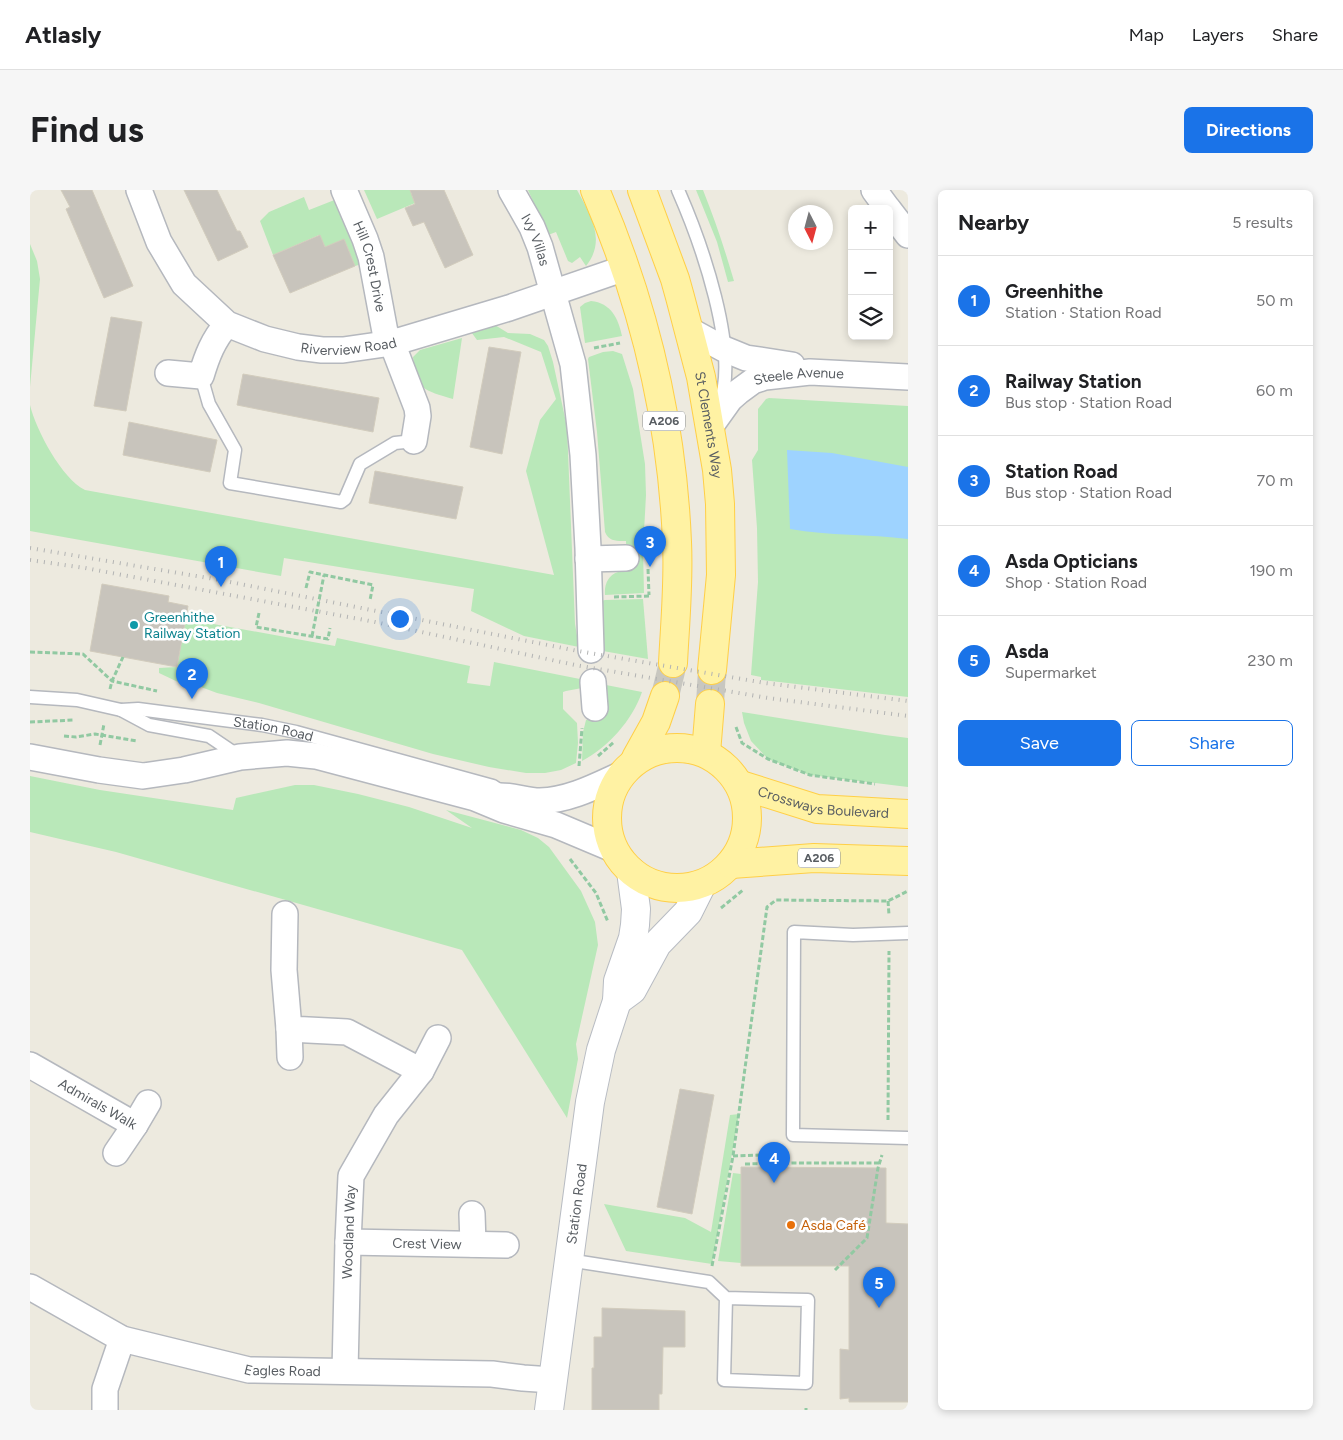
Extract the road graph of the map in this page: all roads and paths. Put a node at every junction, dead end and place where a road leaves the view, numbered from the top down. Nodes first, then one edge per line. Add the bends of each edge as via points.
1 (139, 190) edge
2 (344, 190) edge
3 (512, 190) edge
4 (595, 190) edge
5 (642, 190) edge
6 (678, 190) edge
7 (874, 190) edge
8 (886, 205) edge
9 (893, 214) edge
10 (908, 235) edge
11 (625, 268) junction
12 (554, 293) junction
13 (228, 324) junction
14 (688, 330) junction
15 (392, 343) junction
16 (724, 349) junction
17 (810, 372) junction
18 (168, 374) dead end
19 (201, 376) junction
20 (908, 377) edge
21 (710, 427) junction
22 (414, 441) joint
23 (626, 558) dead end
24 (588, 559) junction
25 (324, 575) junction
26 (306, 588) dead end
27 (648, 596) dead end
28 (606, 597) dead end
29 (370, 600) dead end
30 (259, 613) dead end
31 (330, 628) dead end
32 (312, 636) junction
33 (591, 650) dead end
34 (30, 652) edge
35 (673, 663) tunnel mouth
36 (712, 670) tunnel mouth
37 (112, 681) dead end
38 (593, 682) dead end
39 (665, 696) tunnel mouth
40 (30, 697) edge
41 (710, 704) tunnel mouth
42 (595, 708) joint
43 (121, 710) junction
44 (78, 720) dead end
45 (30, 722) edge
46 (98, 724) dead end
47 (103, 727) dead end
48 (737, 729) dead end
49 (102, 735) dead end
50 (62, 736) dead end
51 (706, 753) junction
52 (30, 757) edge
53 (240, 757) junction
54 (628, 767) junction
55 (581, 770) dead end
56 (879, 784) dead end
57 (741, 785) junction
58 (506, 796) junction
59 (475, 798) junction
60 (908, 814) edge
61 (613, 849) junction
62 (566, 854) dead end
63 (908, 860) edge
64 (731, 864) junction
65 (631, 871) junction
66 (701, 886) junction
67 (748, 887) dead end
68 (908, 891) edge
69 (888, 901) junction
70 (718, 911) dead end
71 (285, 914) dead end
72 (610, 922) dead end
73 (889, 933) junction
74 (908, 933) edge
75 (617, 1001) junction
76 (289, 1029) junction
77 (438, 1038) dead end
78 (290, 1057) dead end
79 (30, 1065) edge
80 (422, 1071) junction
81 (148, 1102) dead end
82 (134, 1124) junction
83 (888, 1138) junction
84 (908, 1138) edge
85 (116, 1153) dead end
86 (733, 1156) junction
87 (745, 1164) dead end
88 (786, 1164) junction
89 (880, 1164) junction
90 (472, 1214) dead end
91 (348, 1242) junction
92 (473, 1244) junction
93 (506, 1245) dead end
94 (568, 1260) junction
95 (711, 1268) dead end
96 (835, 1270) dead end
97 (30, 1287) edge
98 (726, 1298) junction
99 (122, 1339) junction
100 (345, 1371) junction
101 (552, 1380) junction
102 (105, 1410) edge
103 (549, 1410) edge

1 - 13 street, Riverview Road via 159,242 184,284
2 - 15 street, Hill Crest Drive via 369,251 383,326
3 - 12 street, Ivy Villas via 532,227
4 - 11 main road, A206
5 - 14 main road, St Clements Way via 675,279
6 - 16 lane via 705,263 718,309
7 - 8 street
9 - 10 street
11 - 12 street, Riverview Road
11 - 35 main road, A206 via 655,376 672,473 677,551
12 - 15 street, Riverview Road
12 - 24 street via 576,384
13 - 15 street, Riverview Road via 271,341 312,349 344,350
13 - 19 street via 212,343
14 - 16 street
14 - 21 main road, St Clements Way
15 - 22 street, Hill Crest Drive via 418,412
16 - 17 street via 746,358 796,365
16 - 21 lane via 723,393
17 - 20 street, Steele Avenue
17 - 21 street, Steele Avenue via 753,381 730,399
18 - 19 street
19 - 22 lane via 209,404 234,450 230,483 342,502 360,464 395,443
21 - 36 main road, St Clements Way via 718,480 721,540 720,598
23 - 24 street
24 - 33 street
25 - 26 path via 310,572
25 - 29 path via 373,585
25 - 32 path, bridge
27 - 28 path
30 - 32 path via 256,627
31 - 32 path via 328,639
34 - 37 path via 83,654
38 - 42 street
39 - 54 main road via 656,722
40 - 43 lane, Station Road via 77,700
41 - 51 main road
42 - 55 path via 583,717 578,764
43 - 53 lane, Station Road via 149,725 209,736
43 - 58 lane, Station Road via 191,715 286,730 493,786
44 - 45 path
46 - 47 path
48 - 56 path via 742,743 768,759 810,775
49 - 50 path
51 - 54 main road via 682,747
51 - 57 main road via 727,766
52 - 53 street, Station Road via 143,776
53 - 59 street, Station Road via 287,753 316,756
54 - 58 street, Station Road via 581,793 564,798 540,800
54 - 61 main road via 607,807 607,831
57 - 60 main road, Crossways Boulevard via 817,809
57 - 64 main road via 748,809 746,834
58 - 59 street, Station Road
59 - 61 street, Station Road via 556,825
61 - 65 main road
62 - 72 path via 596,893
63 - 64 main road, A206 via 814,858
64 - 66 main road
65 - 66 main road via 660,887
65 - 75 main road, Station Road via 635,925 618,981
66 - 75 main road, Station Road via 688,912 657,944 632,990
67 - 70 path
68 - 69 path
69 - 73 path
69 - 86 path via 776,900 767,907
71 - 76 street via 284,970
73 - 74 lane
73 - 83 path
73 - 83 lane via 794,932 793,1135
75 - 94 main road, Station Road via 595,1075
76 - 78 street
76 - 80 street via 347,1032
77 - 80 street, Woodland Way
79 - 82 street, Admirals Walk
80 - 91 street, Woodland Way via 386,1115 351,1176
81 - 82 street
82 - 85 street, Admirals Walk
83 - 84 lane
83 - 89 path
86 - 88 path via 786,1154
86 - 95 path
87 - 88 path
88 - 89 path
89 - 96 path via 867,1238
90 - 92 street
91 - 92 street, Crest View
91 - 100 street, Woodland Way
92 - 93 street, Crest View
94 - 98 lane via 709,1282
94 - 101 main road, Station Road
97 - 99 street, Eagles Road
98 - 98 lane via 808,1300 806,1383 724,1380
99 - 100 street, Eagles Road via 249,1370
99 - 102 street via 105,1389
100 - 101 street, Eagles Road via 492,1374
101 - 103 main road, Station Road

